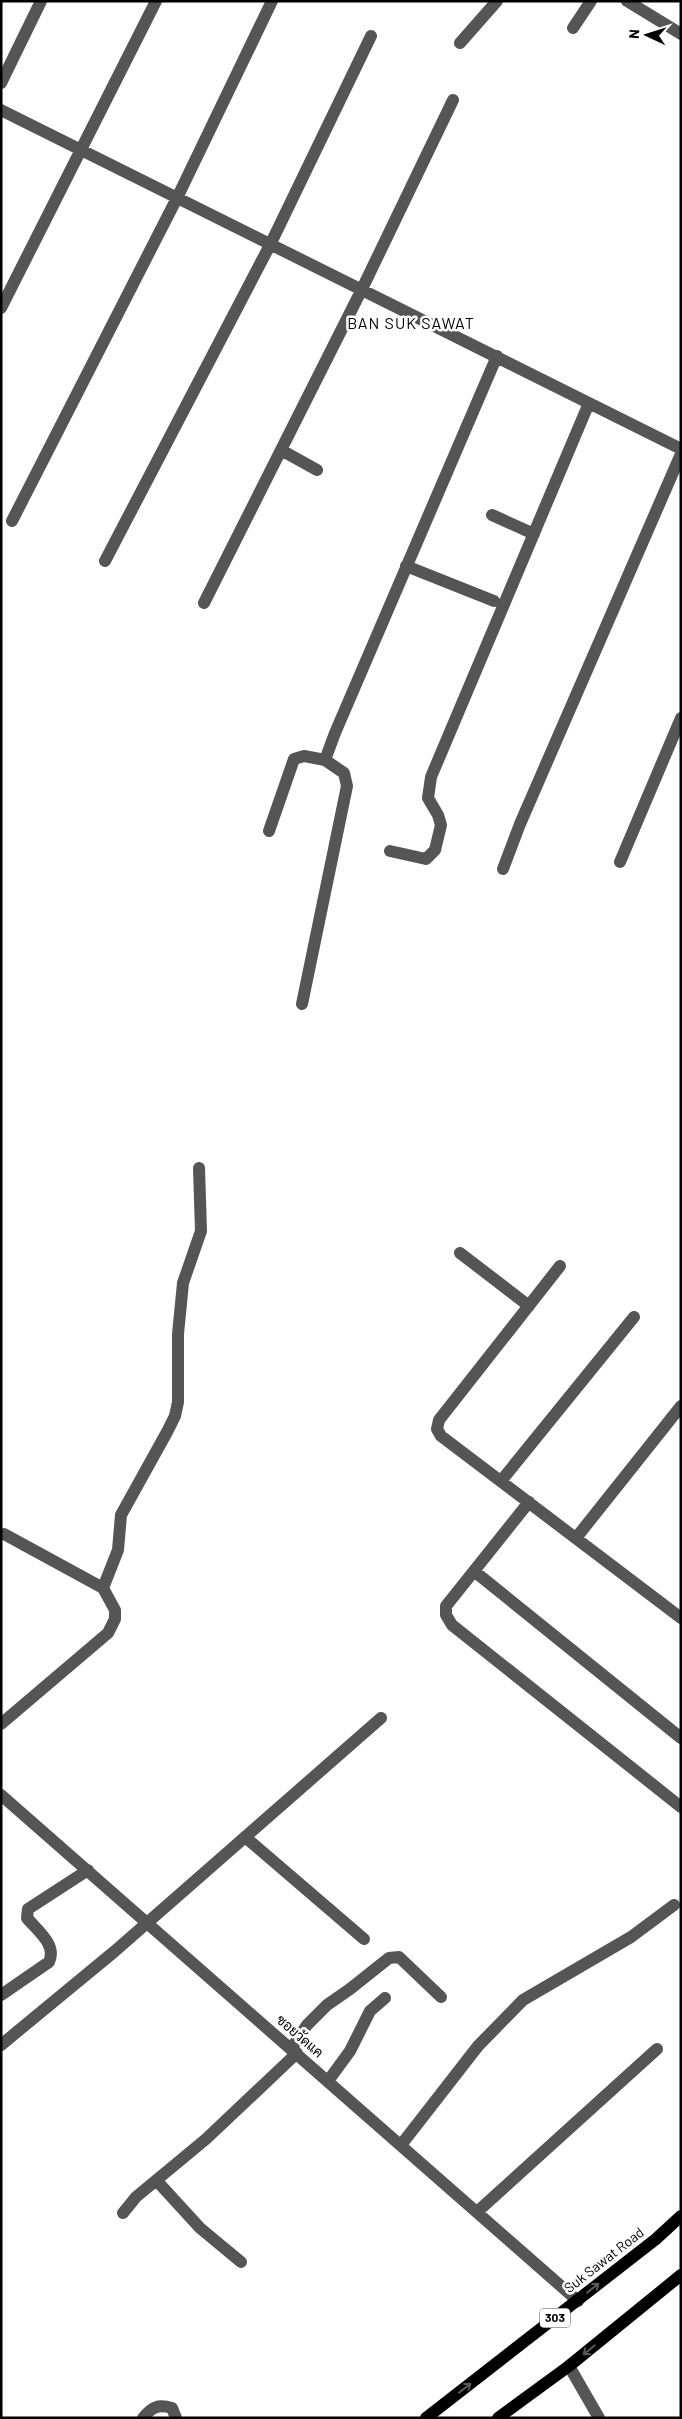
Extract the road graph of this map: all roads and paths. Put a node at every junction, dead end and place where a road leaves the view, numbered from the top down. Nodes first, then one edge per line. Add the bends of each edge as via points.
1 (41, 1) edge
2 (156, 1) edge
3 (272, 1) edge
4 (497, 1) edge
5 (591, 1) edge
6 (627, 1) edge
7 (573, 28) dead end
8 (681, 34) edge
9 (372, 36) dead end
10 (460, 43) dead end
11 (1, 83) edge
12 (454, 100) dead end
13 (1, 110) edge
14 (83, 149) junction
15 (178, 196) junction
16 (271, 243) junction
17 (362, 289) junction
18 (1, 308) edge
19 (496, 356) junction
20 (588, 403) junction
21 (681, 449) edge
22 (281, 450) junction
23 (681, 454) edge
24 (317, 470) dead end
25 (492, 515) dead end
26 (12, 521) dead end
27 (534, 534) junction
28 (105, 561) dead end
29 (406, 566) junction
30 (494, 601) dead end
31 (204, 602) dead end
32 (681, 718) edge
33 (325, 760) junction
34 (269, 831) dead end
35 (390, 851) dead end
36 (620, 862) dead end
37 (503, 870) dead end
38 (302, 1004) dead end
39 (198, 1168) dead end
40 (460, 1254) dead end
41 (560, 1266) dead end
42 (529, 1306) junction
43 (634, 1317) dead end
44 (681, 1406) edge
45 (501, 1481) junction
46 (529, 1502) junction
47 (4, 1534) dead end
48 (576, 1538) junction
49 (474, 1571) junction
50 (103, 1588) junction
51 (681, 1618) edge
52 (381, 1718) dead end
53 (1, 1724) edge
54 (681, 1738) edge
55 (1, 1795) edge
56 (681, 1807) edge
57 (245, 1837) junction
58 (88, 1870) junction
59 (674, 1905) dead end
60 (147, 1922) junction
61 (364, 1939) dead end
62 (1, 1995) edge
63 (441, 1997) dead end
64 (385, 1998) dead end
65 (1, 2045) edge
66 (657, 2049) dead end
67 (294, 2051) junction
68 (328, 2081) junction
69 (401, 2145) junction
70 (157, 2182) junction
71 (477, 2212) junction
72 (123, 2213) dead end
73 (681, 2216) edge
74 (241, 2262) dead end
75 (681, 2275) edge
76 (578, 2300) junction
77 (569, 2366) junction
78 (143, 2418) edge
79 (176, 2418) edge
80 (426, 2418) edge
81 (498, 2418) edge
82 (599, 2418) edge

1 - 11 street
2 - 14 street
3 - 15 street
4 - 10 street
5 - 7 street
6 - 8 street
9 - 16 street
12 - 17 street
13 - 14 street
14 - 15 street
14 - 18 street
15 - 16 street
15 - 26 street
16 - 17 street
16 - 28 street
17 - 19 street
17 - 22 street
19 - 20 street
19 - 29 street
20 - 21 street
20 - 27 street
22 - 24 street
22 - 31 street
23 - 37 street
25 - 27 street
27 - 35 street via 431,777 428,798 441,825 435,850 426,859
29 - 30 street
29 - 33 street
32 - 36 street
33 - 34 street via 304,756 294,759
33 - 38 street via 344,773 347,786
39 - 50 street via 201,1231 183,1282 175,1416 121,1515 118,1550
40 - 42 street
41 - 42 street
42 - 45 street via 439,1420 437,1428 441,1436
43 - 45 street
44 - 48 street
45 - 46 street
46 - 48 street
46 - 49 street
47 - 50 street
48 - 51 street
49 - 54 street
49 - 56 street via 446,1606 446,1615 452,1626
50 - 53 street via 115,1610 112,1626
52 - 57 street
55 - 58 street, ซอยวัดแค
57 - 60 street
57 - 61 street
58 - 60 street, ซอยวัดแค
58 - 62 street via 28,1909 28,1918 52,1949 52,1956 49,1962
59 - 69 street via 631,1936 523,2000 478,2046
60 - 65 street
60 - 67 street, ซอยวัดแค
63 - 67 street via 400,1957 388,1958 327,2005 307,2025
64 - 68 street via 370,2011 350,2051
66 - 71 street
67 - 68 street, ซอยวัดแค
67 - 70 street via 237,2111
68 - 69 street, ซอยวัดแค
69 - 71 street, ซอยวัดแค
70 - 72 street via 136,2197
70 - 74 street via 196,2224
71 - 76 street, ซอยวัดแค
76 -> 73 main road, Suk Sawat Road / 303
75 -> 77 main road
80 -> 76 main road, Suk Sawat Road / 303
77 - 81 main road
77 - 82 street
78 - 79 street via 154,2406 162,2405 172,2408

